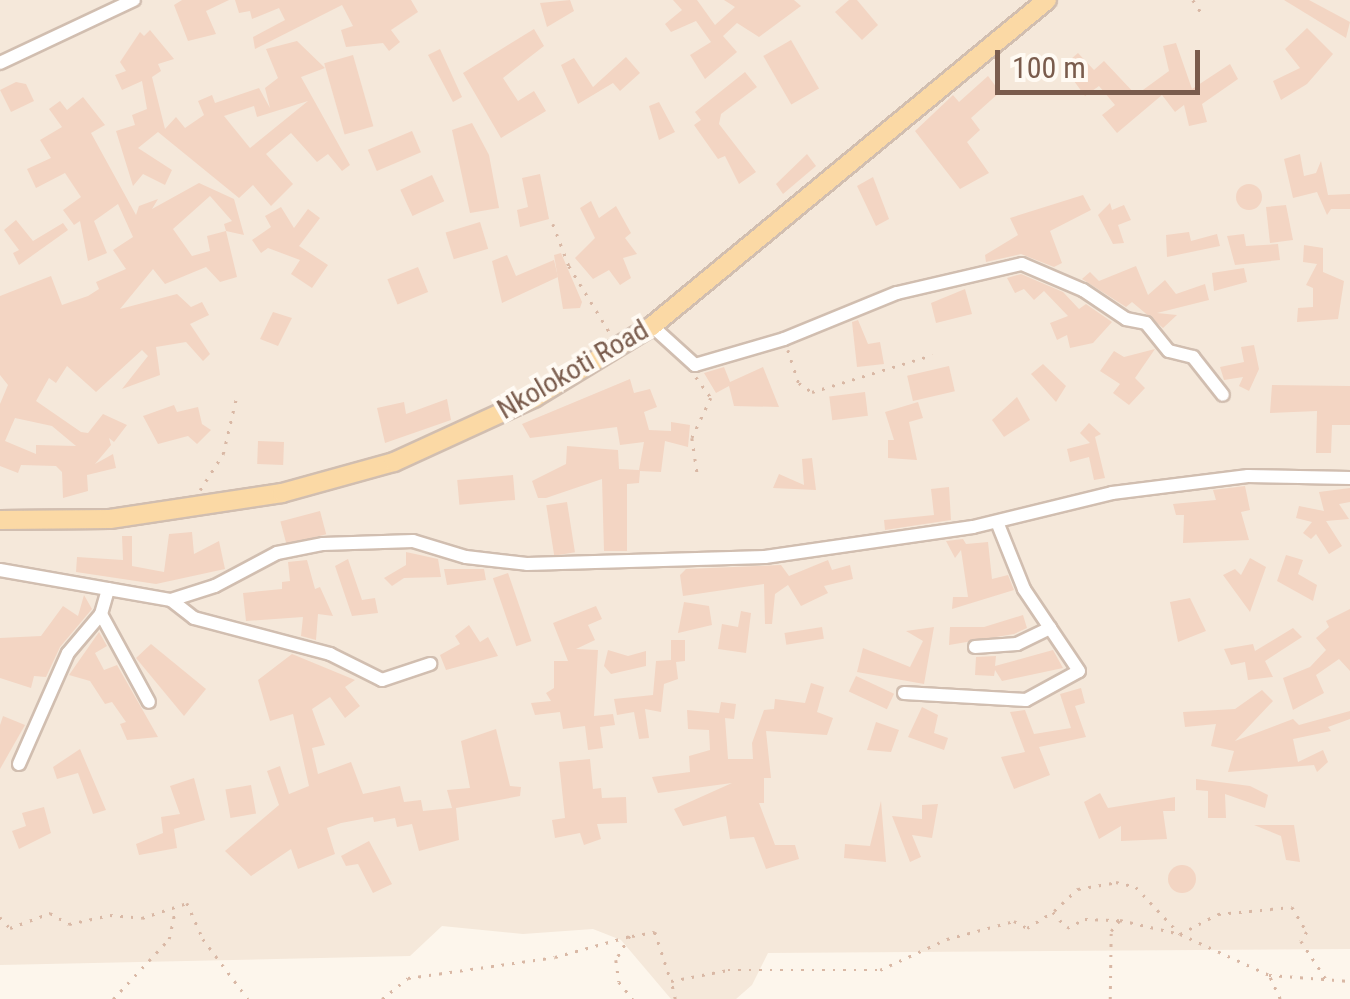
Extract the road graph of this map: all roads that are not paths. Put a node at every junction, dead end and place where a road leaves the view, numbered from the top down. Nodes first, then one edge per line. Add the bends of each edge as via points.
1 (134, 0) edge
2 (1047, 0) edge
3 (0, 64) edge
4 (652, 326) junction
5 (1223, 395) dead end
6 (1350, 478) edge
7 (0, 520) edge
8 (998, 522) junction
9 (0, 570) edge
10 (108, 589) junction
11 (171, 600) junction
12 (101, 614) junction
13 (1050, 628) junction
14 (975, 647) dead end
15 (430, 664) dead end
16 (904, 693) dead end
17 (150, 702) dead end
18 (19, 764) dead end

1 - 3 street
2 - 4 main road, Nkolokoti Road
4 - 5 street via 694,366 784,339 896,292 1022,264 1146,323 1169,352 1197,361
4 - 7 main road, Nkolokoti Road via 534,398 394,462 192,510
6 - 8 street via 1197,482 1086,497
8 - 11 street via 764,557 527,564 466,557 413,541 323,544 276,554
8 - 13 street via 1024,589
9 - 10 street
10 - 11 street
10 - 12 street
11 - 15 street via 194,618 330,654 382,680
12 - 17 street
12 - 18 street via 68,653
13 - 14 street via 1017,644
13 - 16 street via 1079,670 1044,694 997,703

